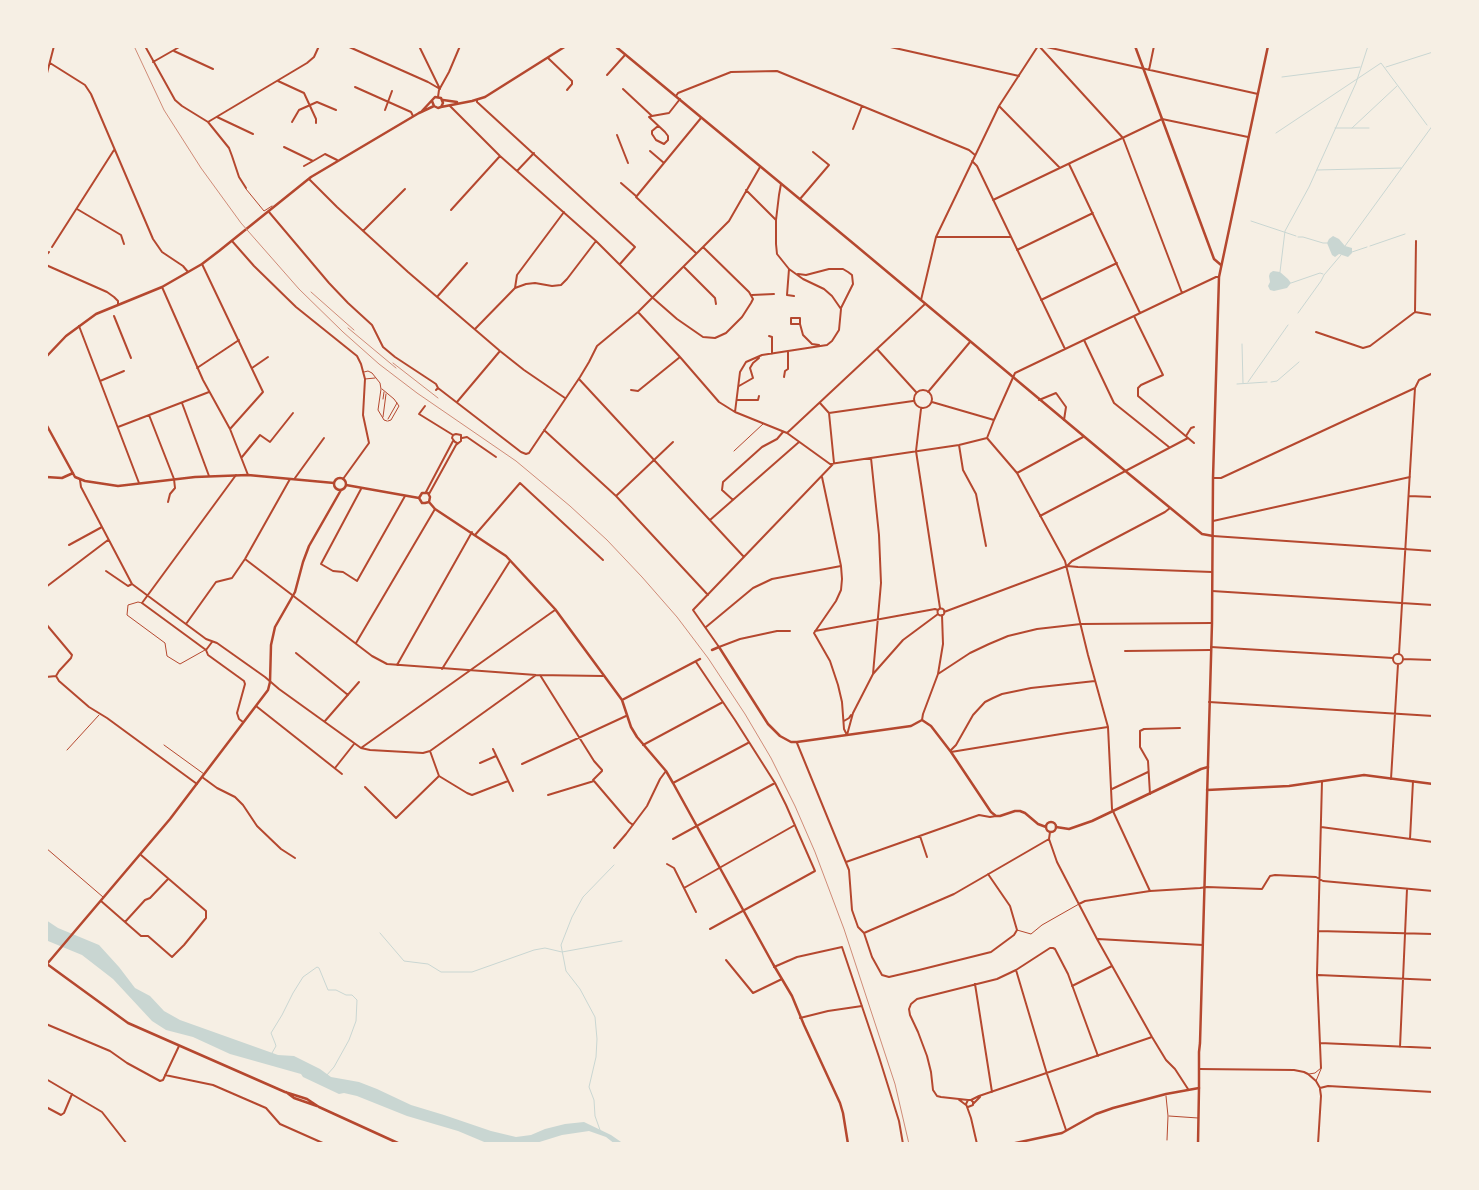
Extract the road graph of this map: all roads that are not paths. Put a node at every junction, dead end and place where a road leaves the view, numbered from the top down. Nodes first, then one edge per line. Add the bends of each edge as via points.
1 (54, 46) edge
2 (145, 46) edge
3 (181, 46) edge
4 (319, 46) edge
5 (347, 46) edge
6 (419, 46) edge
7 (460, 46) edge
8 (566, 46) edge
9 (615, 46) edge
10 (886, 46) edge
11 (1040, 46) edge
12 (1135, 46) edge
13 (1154, 46) edge
14 (1268, 46) edge
15 (174, 50) junction
16 (626, 55) junction
17 (548, 58) junction
18 (153, 62) junction
19 (50, 63) junction
20 (1143, 69) junction
21 (214, 70) dead end
22 (1149, 70) junction
23 (607, 75) dead end
24 (1019, 76) junction
25 (46, 77) edge
26 (278, 81) junction
27 (355, 87) dead end
28 (440, 88) junction
29 (623, 89) dead end
30 (567, 90) dead end
31 (392, 91) dead end
32 (1258, 94) junction
33 (676, 96) junction
34 (438, 97) junction
35 (443, 100) junction
36 (477, 100) junction
37 (680, 100) junction
38 (432, 101) junction
39 (388, 102) junction
40 (450, 103) junction
41 (310, 105) junction
42 (434, 106) junction
43 (862, 106) junction
44 (999, 106) junction
45 (441, 107) junction
46 (336, 110) dead end
47 (385, 110) dead end
48 (420, 113) junction
49 (458, 113) junction
50 (217, 116) junction
51 (652, 116) junction
52 (413, 117) junction
53 (701, 118) junction
54 (1162, 119) junction
55 (208, 122) junction
56 (292, 122) dead end
57 (316, 123) dead end
58 (658, 126) junction
59 (853, 129) dead end
60 (254, 134) dead end
61 (617, 135) dead end
62 (1123, 138) junction
63 (1249, 138) junction
64 (284, 147) dead end
65 (114, 150) junction
66 (650, 151) dead end
67 (813, 152) dead end
68 (534, 153) junction
69 (975, 155) junction
70 (500, 156) junction
71 (313, 161) junction
72 (972, 161) junction
73 (338, 162) junction
74 (628, 163) dead end
75 (664, 163) junction
76 (1069, 164) junction
77 (304, 166) dead end
78 (760, 167) junction
79 (1060, 168) junction
80 (517, 171) junction
81 (309, 178) junction
82 (621, 183) dead end
83 (782, 184) junction
84 (246, 188) joint
85 (405, 189) dead end
86 (746, 190) junction
87 (636, 197) junction
88 (800, 199) junction
89 (993, 200) junction
90 (273, 207) junction
91 (77, 208) junction
92 (452, 210) dead end
93 (268, 211) junction
94 (564, 212) junction
95 (1093, 213) junction
96 (776, 220) junction
97 (363, 231) junction
98 (936, 237) junction
99 (1011, 237) junction
100 (232, 241) junction
101 (596, 241) junction
102 (1416, 241) dead end
103 (124, 244) dead end
104 (704, 246) junction
105 (52, 247) dead end
106 (1017, 250) junction
107 (48, 252) dead end
108 (697, 253) junction
109 (46, 255) edge
110 (467, 263) dead end
111 (1117, 263) junction
112 (202, 264) junction
113 (620, 264) junction
114 (46, 265) edge
115 (1221, 265) junction
116 (684, 266) junction
117 (789, 269) junction
118 (188, 272) junction
119 (796, 274) junction
120 (1219, 277) junction
121 (162, 287) junction
122 (515, 288) junction
123 (1182, 293) junction
124 (774, 294) dead end
125 (752, 295) junction
126 (794, 296) dead end
127 (437, 297) junction
128 (653, 298) junction
129 (922, 300) junction
130 (1041, 300) junction
131 (118, 304) junction
132 (716, 304) dead end
133 (925, 304) junction
134 (841, 309) junction
135 (638, 312) junction
136 (1414, 312) junction
137 (1140, 314) junction
138 (1433, 315) edge
139 (114, 316) dead end
140 (1134, 316) junction
141 (800, 324) dead end
142 (79, 326) junction
143 (476, 329) junction
144 (1316, 332) dead end
145 (769, 336) dead end
146 (238, 340) junction
147 (1084, 340) junction
148 (970, 342) junction
149 (821, 346) junction
150 (877, 349) junction
151 (1065, 349) junction
152 (500, 351) junction
153 (788, 351) junction
154 (772, 354) junction
155 (762, 355) junction
156 (46, 357) edge
157 (680, 357) junction
158 (131, 358) dead end
159 (268, 358) dead end
160 (198, 368) junction
161 (252, 368) junction
162 (793, 368) dead end
163 (788, 369) junction
164 (124, 371) dead end
165 (364, 372) junction
166 (1433, 373) edge
167 (1013, 377) junction
168 (376, 378) junction
169 (784, 378) dead end
170 (366, 379) junction
171 (579, 379) junction
172 (100, 381) junction
173 (739, 386) junction
174 (1415, 388) junction
175 (381, 389) junction
176 (631, 390) dead end
177 (210, 392) junction
178 (385, 392) junction
179 (916, 392) junction
180 (928, 392) junction
181 (759, 396) dead end
182 (565, 398) junction
183 (383, 399) dead end
184 (738, 400) junction
185 (1039, 400) junction
186 (914, 401) junction
187 (457, 402) junction
188 (932, 402) junction
189 (182, 403) junction
190 (820, 403) junction
191 (425, 406) dead end
192 (922, 409) junction
193 (735, 412) junction
194 (293, 413) dead end
195 (829, 413) junction
196 (150, 415) junction
197 (383, 418) junction
198 (994, 420) junction
199 (1064, 420) junction
200 (763, 423) junction
201 (46, 424) edge
202 (118, 427) junction
203 (1194, 427) dead end
204 (230, 429) junction
205 (544, 430) junction
206 (783, 432) junction
207 (787, 433) junction
208 (454, 435) junction
209 (1084, 437) junction
210 (1187, 437) junction
211 (324, 438) dead end
212 (462, 438) junction
213 (987, 438) junction
214 (453, 441) junction
215 (673, 442) dead end
216 (799, 442) junction
217 (458, 443) junction
218 (1194, 443) dead end
219 (959, 445) junction
220 (1169, 447) junction
221 (734, 451) dead end
222 (916, 451) junction
223 (241, 457) junction
224 (496, 457) dead end
225 (872, 458) junction
226 (654, 460) junction
227 (834, 463) junction
228 (1125, 471) junction
229 (1017, 472) junction
230 (73, 473) junction
231 (236, 475) junction
232 (248, 475) junction
233 (210, 476) junction
234 (822, 476) junction
235 (46, 477) edge
236 (1410, 477) junction
237 (290, 478) junction
238 (1213, 478) junction
239 (294, 479) junction
240 (343, 479) junction
241 (80, 480) junction
242 (174, 480) junction
243 (334, 483) junction
244 (139, 484) junction
245 (346, 486) junction
246 (362, 488) junction
247 (341, 490) junction
248 (427, 493) junction
249 (405, 496) junction
250 (616, 496) junction
251 (1409, 496) junction
252 (1433, 497) edge
253 (419, 498) junction
254 (733, 500) junction
255 (168, 502) dead end
256 (428, 502) junction
257 (1170, 508) junction
258 (435, 509) junction
259 (1040, 516) junction
260 (710, 520) junction
261 (1212, 521) junction
262 (102, 527) junction
263 (472, 532) junction
264 (475, 535) junction
265 (1213, 536) junction
266 (108, 539) junction
267 (69, 544) dead end
268 (986, 546) dead end
269 (1405, 549) junction
270 (1433, 551) edge
271 (744, 557) junction
272 (245, 559) junction
273 (511, 560) junction
274 (604, 560) dead end
275 (841, 566) junction
276 (1067, 566) junction
277 (106, 571) dead end
278 (1212, 572) junction
279 (132, 584) junction
280 (46, 587) edge
281 (1212, 590) junction
282 (148, 595) junction
283 (293, 595) junction
284 (708, 595) junction
285 (142, 603) junction
286 (1402, 603) junction
287 (1433, 605) edge
288 (555, 609) junction
289 (939, 609) junction
290 (944, 612) junction
291 (938, 614) junction
292 (942, 615) junction
293 (878, 619) junction
294 (1212, 622) junction
295 (46, 624) edge
296 (186, 624) junction
297 (1081, 624) junction
298 (705, 627) junction
299 (790, 631) dead end
300 (814, 632) junction
301 (212, 641) junction
302 (356, 643) junction
303 (718, 647) junction
304 (1210, 648) junction
305 (206, 650) junction
306 (712, 650) dead end
307 (1125, 651) dead end
308 (296, 653) dead end
309 (1399, 654) junction
310 (1393, 658) junction
311 (700, 659) dead end
312 (1403, 659) junction
313 (1433, 660) edge
314 (696, 662) junction
315 (1398, 664) junction
316 (396, 665) junction
317 (442, 669) junction
318 (470, 670) junction
319 (873, 674) junction
320 (938, 674) junction
321 (536, 675) junction
322 (540, 675) junction
323 (56, 676) junction
324 (603, 676) junction
325 (46, 677) edge
326 (1096, 681) junction
327 (270, 682) junction
328 (359, 682) dead end
329 (348, 695) junction
330 (622, 700) junction
331 (723, 702) junction
332 (1209, 702) junction
333 (255, 706) junction
334 (853, 713) junction
335 (100, 714) junction
336 (1395, 714) junction
337 (627, 715) junction
338 (1433, 716) edge
339 (922, 720) junction
340 (844, 721) junction
341 (243, 722) junction
342 (324, 722) junction
343 (1108, 728) junction
344 (1180, 728) dead end
345 (847, 735) junction
346 (579, 737) junction
347 (797, 742) junction
348 (354, 743) junction
349 (748, 743) junction
350 (643, 745) junction
351 (956, 745) junction
352 (164, 746) dead end
353 (362, 748) junction
354 (493, 749) dead end
355 (67, 750) dead end
356 (430, 751) junction
357 (960, 751) junction
358 (951, 752) junction
359 (496, 756) junction
360 (480, 763) dead end
361 (522, 764) dead end
362 (1208, 767) junction
363 (335, 768) junction
364 (666, 771) junction
365 (1148, 772) junction
366 (342, 774) dead end
367 (203, 776) junction
368 (439, 776) junction
369 (1391, 779) junction
370 (508, 781) junction
371 (1322, 781) junction
372 (1412, 781) junction
373 (594, 782) junction
374 (673, 782) junction
375 (197, 784) junction
376 (774, 784) junction
377 (1433, 784) edge
378 (365, 787) dead end
379 (1112, 789) junction
380 (1207, 790) junction
381 (512, 791) dead end
382 (1150, 794) junction
383 (548, 796) dead end
384 (1113, 811) junction
385 (996, 816) junction
386 (633, 825) junction
387 (795, 825) junction
388 (697, 826) junction
389 (1046, 826) junction
390 (1320, 826) junction
391 (1056, 827) junction
392 (1050, 832) junction
393 (920, 836) junction
394 (673, 839) dead end
395 (1410, 839) junction
396 (1049, 840) junction
397 (1433, 842) edge
398 (46, 848) edge
399 (614, 848) dead end
400 (140, 854) junction
401 (927, 857) dead end
402 (295, 858) dead end
403 (846, 862) junction
404 (668, 864) dead end
405 (720, 868) junction
406 (988, 874) junction
407 (168, 879) junction
408 (1320, 879) junction
409 (1204, 887) junction
410 (684, 888) junction
411 (1407, 889) junction
412 (1150, 891) junction
413 (1433, 891) edge
414 (104, 897) junction
415 (101, 901) junction
416 (1079, 904) junction
417 (744, 911) junction
418 (696, 912) dead end
419 (125, 922) junction
420 (710, 929) dead end
421 (1017, 930) junction
422 (1318, 930) junction
423 (864, 933) junction
424 (1405, 933) junction
425 (1433, 934) edge
426 (1097, 939) junction
427 (1203, 945) junction
428 (726, 960) dead end
429 (46, 964) edge
430 (1112, 966) junction
431 (774, 967) junction
432 (1016, 970) junction
433 (1317, 975) junction
434 (782, 979) junction
435 (1403, 979) junction
436 (1433, 980) edge
437 (975, 984) junction
438 (1072, 986) junction
439 (862, 1006) junction
440 (800, 1018) junction
441 (46, 1024) edge
442 (1152, 1037) junction
443 (1320, 1043) junction
444 (179, 1046) junction
445 (1400, 1047) junction
446 (1433, 1048) edge
447 (1098, 1056) junction
448 (1321, 1068) junction
449 (1199, 1069) junction
450 (1046, 1074) junction
451 (1308, 1074) junction
452 (165, 1075) junction
453 (46, 1079) edge
454 (1316, 1082) junction
455 (1199, 1088) junction
456 (1320, 1088) junction
457 (1188, 1089) junction
458 (992, 1092) junction
459 (1433, 1092) edge
460 (72, 1094) junction
461 (1166, 1094) junction
462 (982, 1095) junction
463 (958, 1099) junction
464 (969, 1100) junction
465 (973, 1105) junction
466 (967, 1106) junction
467 (46, 1108) edge
468 (1168, 1116) junction
469 (972, 1118) junction
470 (1198, 1118) junction
471 (1066, 1131) junction
472 (1167, 1140) dead end
473 (127, 1144) edge
474 (325, 1144) edge
475 (400, 1144) edge
476 (848, 1144) edge
477 (903, 1144) edge
478 (977, 1144) edge
479 (1013, 1144) edge
480 (1198, 1144) edge
481 (1318, 1144) edge

1 - 19 street
2 - 18 street
3 - 15 street
4 - 26 street via 314,57
5 - 28 street
6 - 28 street
7 - 28 street
8 - 17 street
9 - 16 street
10 - 24 street
11 - 20 street
11 - 24 street
11 - 62 street
12 - 20 street
13 - 22 street
14 - 32 street
15 - 18 street
15 - 21 street
16 - 23 street
16 - 33 street
17 - 30 street via 572,81
17 - 36 street
18 - 55 street via 176,100
19 - 25 street
19 - 65 street via 85,85
20 - 22 street
20 - 54 street
22 - 32 street
24 - 44 street
26 - 41 street via 304,93
26 - 50 street
27 - 39 street
28 - 34 street
29 - 51 street
31 - 39 street
32 - 63 street
33 - 37 street
33 - 43 street via 731,72 777,71
34 - 35 street
34 - 38 street
35 - 40 street
35 - 45 street
36 - 40 street
36 - 68 street
37 - 51 street via 668,113
37 - 53 street
38 - 42 street
38 - 48 street
39 - 47 street
39 - 52 street via 411,112
40 - 45 street
40 - 49 street
40 - 49 street
41 - 46 street via 317,102
41 - 56 street via 299,110
41 - 57 street
42 - 45 street
42 - 48 street
43 - 59 street
43 - 69 street
44 - 69 street
44 - 79 street
48 - 52 street
49 - 70 street
50 - 55 street
50 - 60 street
51 - 58 street via 649,117
52 - 73 street
53 - 75 street
53 - 78 street
54 - 62 street
54 - 63 street
54 - 115 street via 1214,259
55 - 84 street via 228,148
58 - 58 street via 668,136 664,144 652,134
61 - 74 street
62 - 76 street
62 - 123 street
63 - 115 street
64 - 71 street
65 - 91 street
65 - 118 street via 153,239 162,252
66 - 75 street
67 - 88 street via 828,165
68 - 80 street
68 - 113 street via 635,248
69 - 72 street
70 - 80 street
70 - 92 street
71 - 73 street via 326,154
71 - 77 street
72 - 89 street
72 - 98 street
73 - 81 street
75 - 87 street
76 - 79 street
76 - 95 street
78 - 83 street
78 - 86 street
79 - 89 street
80 - 94 street
81 - 90 street
81 - 97 street
82 - 87 street
83 - 88 street
83 - 96 street
84 - 90 street via 264,211 271,205
85 - 97 street
86 - 96 street
86 - 104 street via 729,220
87 - 108 street
88 - 129 street
89 - 99 street
90 - 93 street
91 - 103 street via 121,235
91 - 105 street
93 - 100 street
93 - 187 street via 329,283 372,325 383,347
94 - 101 street
94 - 122 street via 517,276
95 - 106 street
95 - 111 street
96 - 117 street via 777,254
97 - 127 street
98 - 99 street
98 - 129 street
99 - 106 street
100 - 112 street
100 - 165 street via 296,308 357,356
101 - 113 street
101 - 122 street via 561,285 535,283
102 - 136 street
104 - 108 street
104 - 125 street
106 - 130 street
107 - 109 street
108 - 116 street
110 - 127 street
111 - 130 street
111 - 137 street
112 - 118 street
112 - 146 street
113 - 128 street
114 - 131 street via 108,292
115 - 120 street
116 - 128 street
116 - 132 street via 715,298
117 - 119 street
117 - 126 street via 787,295
118 - 121 street
119 - 134 street via 824,289
119 - 134 street via 844,269 852,275 853,284
120 - 123 street
120 - 238 street
121 - 131 street
121 - 160 street
122 - 143 street
123 - 137 street
124 - 125 street
125 - 128 street via 751,304 742,317 726,333 715,338 703,337 692,331
127 - 143 street
128 - 135 street
129 - 133 street
130 - 151 street
131 - 142 street
133 - 148 street
133 - 150 street
134 - 149 street via 839,330 828,345
135 - 157 street
135 - 171 street via 597,346
136 - 138 street
136 - 144 street via 1363,348
137 - 140 street
139 - 158 street
140 - 147 street
140 - 210 street via 1163,375 1141,385 1138,396
141 - 149 street via 806,339
142 - 156 street
142 - 172 street
143 - 152 street
145 - 154 street via 772,336
146 - 160 street
146 - 161 street
147 - 151 street
147 - 220 street via 1114,402
148 - 167 street
148 - 180 street
149 - 153 street
150 - 179 street
150 - 190 street
151 - 167 street via 1015,373
152 - 182 street
152 - 187 street
153 - 154 street
153 - 163 street
154 - 155 street
155 - 173 street via 743,366
155 - 173 street via 750,368 753,378
157 - 176 street via 638,392
157 - 193 street via 719,402
159 - 161 street
160 - 177 street
161 - 204 street via 263,392
162 - 163 street
163 - 169 street
164 - 172 street
165 - 168 street via 372,373
165 - 170 street
166 - 174 street via 1419,380
167 - 185 street
167 - 198 street
168 - 170 street
168 - 175 street
170 - 240 street via 363,415 369,443
171 - 182 street
171 - 226 street
172 - 202 street
173 - 184 street
174 - 236 street
174 - 238 street via 1221,478
175 - 178 street
175 - 197 street via 378,410
177 - 189 street
177 - 204 street
178 - 183 street
178 - 197 street
178 - 197 street via 397,403 387,421
179 - 180 street
179 - 186 street
180 - 188 street
181 - 184 street via 758,400
182 - 205 street
184 - 193 street
185 - 199 street
185 - 199 street via 1056,393 1066,407
186 - 192 street
186 - 195 street
187 - 205 street via 524,454 529,453
188 - 192 street
188 - 198 street
189 - 196 street
189 - 233 street
190 - 195 street
190 - 207 street
191 - 208 street via 419,414
192 - 222 street
193 - 200 street
194 - 223 street via 270,442 260,435
195 - 227 street
196 - 202 street
196 - 242 street
198 - 213 street
199 - 209 street
200 - 206 street
200 - 221 street
201 - 230 street
202 - 244 street
203 - 210 street
204 - 223 street
205 - 250 street
206 - 207 street
206 - 254 street via 723,482 722,490
207 - 216 street
208 - 212 street
208 - 214 street
209 - 228 street
209 - 229 street
210 - 218 street
210 - 220 street
211 - 239 street
212 - 217 street
212 - 224 street via 467,437
213 - 219 street
213 - 229 street
214 - 217 street
214 - 248 street
215 - 226 street
216 - 227 street via 830,464
216 - 254 street
217 - 248 street
219 - 222 street
219 - 268 street via 963,470 976,494
220 - 228 street
222 - 225 street
222 - 289 street
223 - 232 street
225 - 227 street
225 - 293 street via 881,583
226 - 250 street
226 - 260 street
227 - 234 street
228 - 257 street
228 - 259 street
229 - 259 street
230 - 235 street via 62,478
230 - 241 street
231 - 232 street
231 - 233 street
231 - 282 street
232 - 237 street
233 - 242 street
234 - 271 street
234 - 275 street
236 - 251 street
236 - 261 street
237 - 239 street
237 - 272 street
238 - 261 street
239 - 243 street
240 - 243 street via 338,478
240 - 245 street
241 - 244 street via 118,486
241 - 262 street
242 - 244 street
242 - 255 street via 175,488
243 - 247 street
245 - 246 street
245 - 247 street
246 - 249 street
246 - 249 street via 322,564 357,581
247 - 283 street via 309,546
248 - 253 street via 420,494
248 - 256 street via 430,497
249 - 253 street
250 - 284 street
251 - 252 street
251 - 269 street
253 - 256 street via 422,503
254 - 260 street
256 - 258 street
257 - 265 street via 1202,534
257 - 276 street
258 - 263 street
258 - 302 street
259 - 276 street
260 - 271 street
261 - 265 street
262 - 266 street
262 - 267 street
263 - 264 street
263 - 316 street
264 - 273 street
264 - 274 street via 520,483
265 - 269 street
265 - 278 street
266 - 279 street
266 - 280 street
269 - 270 street
269 - 286 street
271 - 284 street
272 - 283 street
272 - 296 street via 232,578 216,582
273 - 288 street
273 - 317 street
275 - 298 street via 772,579 753,588
275 - 300 street via 841,590
276 - 278 street
276 - 290 street
276 - 297 street
277 - 279 street via 128,586
278 - 281 street
279 - 282 street
281 - 286 street
281 - 294 street
282 - 285 street
282 - 296 street
283 - 302 street
283 - 327 street via 275,627
284 - 298 street via 693,610
285 - 305 street
285 - 305 street via 128,606 127,615 165,643 167,656 180,664
286 - 287 street
286 - 309 street
288 - 318 street
288 - 324 street
289 - 290 street
289 - 291 street
289 - 293 street
290 - 292 street
291 - 292 street
291 - 319 street via 903,640
292 - 320 street via 943,644
293 - 300 street
293 - 319 street
294 - 297 street
294 - 304 street
295 - 323 street via 72,654
296 - 301 street
297 - 320 street via 1037,628 1008,636 970,653
297 - 326 street
298 - 303 street
299 - 303 street via 740,639
300 - 340 street via 830,661
301 - 305 street
301 - 327 street
302 - 316 street via 380,662
303 - 306 street
303 - 347 street via 773,731
304 - 307 street
304 - 310 street
304 - 332 street
305 - 341 street via 208,655 244,681 238,713
308 - 329 street
309 - 310 street
309 - 312 street
310 - 315 street
311 - 314 street
312 - 313 street
312 - 315 street
314 - 330 street
314 - 331 street
315 - 336 street
316 - 317 street
317 - 318 street
318 - 321 street
318 - 353 street
319 - 334 street
320 - 339 street
321 - 322 street
321 - 356 street
322 - 324 street
322 - 346 street
323 - 325 street
323 - 335 street
324 - 330 street
326 - 343 street
326 - 351 street via 1031,688 993,698 973,715
327 - 333 street via 268,690
327 - 342 street
328 - 329 street
329 - 342 street
330 - 337 street
331 - 349 street
331 - 350 street
332 - 336 street
332 - 362 street
333 - 341 street
333 - 363 street
334 - 340 street
334 - 345 street
335 - 355 street
335 - 375 street
336 - 338 street
336 - 369 street
337 - 346 street
337 - 350 street
339 - 345 street via 911,726
339 - 358 street via 931,726
340 - 345 street
341 - 367 street
342 - 348 street
343 - 357 street
343 - 379 street
344 - 365 street via 1140,731 1140,748 1148,761
345 - 347 street
346 - 361 street
346 - 373 street via 602,770
347 - 403 street
348 - 353 street
348 - 363 street
349 - 374 street
349 - 376 street
350 - 364 street
351 - 357 street
351 - 358 street via 950,749
352 - 367 street
353 - 356 street
354 - 359 street
356 - 368 street
357 - 358 street
358 - 385 street
359 - 360 street
359 - 370 street
362 - 380 street
362 - 382 street
363 - 366 street
364 - 374 street
364 - 386 street
365 - 379 street
365 - 382 street
367 - 375 street
367 - 402 street via 235,797 257,826
368 - 370 street via 472,795
368 - 378 street via 396,818
369 - 371 street via 1364,775
369 - 372 street
370 - 381 street
371 - 380 street
371 - 390 street
372 - 377 street
372 - 395 street
373 - 383 street
373 - 386 street
374 - 388 street
375 - 400 street
376 - 387 street
376 - 388 street
379 - 384 street
380 - 409 street
382 - 384 street
384 - 391 street via 1072,829
384 - 412 street
385 - 389 street via 1020,811
385 - 393 street via 979,816
386 - 399 street
387 - 405 street
387 - 417 street via 815,871
388 - 394 street
388 - 405 street
389 - 391 street via 1052,822
389 - 392 street
390 - 395 street
390 - 408 street
391 - 392 street
392 - 396 street
393 - 401 street
393 - 403 street
395 - 397 street
396 - 406 street
396 - 416 street
398 - 414 street
400 - 407 street
400 - 414 street
403 - 423 street via 852,910 858,927
404 - 410 street via 674,868
405 - 410 street
405 - 417 street
406 - 421 street via 1010,906
406 - 423 street via 954,894
407 - 419 street
407 - 419 street via 206,911 206,918 172,957 148,936 141,936
408 - 409 street via 1274,875 1262,888
408 - 411 street
408 - 422 street
409 - 412 street
409 - 427 street
410 - 418 street
411 - 413 street
411 - 424 street
412 - 416 street
414 - 415 street
415 - 419 street
415 - 429 street
416 - 421 street via 1031,934
416 - 426 street
417 - 420 street
417 - 431 street
421 - 423 street via 991,952 885,977 877,967
422 - 424 street
422 - 433 street
424 - 425 street
424 - 435 street
426 - 427 street
426 - 430 street
427 - 449 street
428 - 434 street via 753,993
429 - 444 street via 128,1023
430 - 438 street
430 - 442 street
431 - 434 street
431 - 439 street via 797,957 842,947
432 - 437 street
432 - 438 street via 1053,948
432 - 450 street
433 - 435 street
433 - 443 street
434 - 440 street
435 - 436 street
435 - 445 street
437 - 458 street
437 - 463 street via 917,999 910,1009 927,1056 933,1090 937,1096
438 - 447 street
439 - 440 street
439 - 477 street via 899,1121
440 - 476 street via 840,1103
441 - 452 street via 110,1051 160,1081
442 - 447 street
442 - 457 street
443 - 445 street
443 - 448 street
444 - 452 street
444 - 475 street via 308,1099
445 - 446 street
447 - 450 street
448 - 451 street
448 - 454 street
449 - 451 street via 1294,1070
449 - 455 street
450 - 458 street
450 - 471 street
451 - 454 street
452 - 474 street via 212,1085 266,1108 280,1124
453 - 460 street
454 - 456 street
455 - 457 street
455 - 470 street
456 - 459 street
456 - 481 street
457 - 461 street
458 - 462 street
460 - 467 street via 61,1115
460 - 473 street via 102,1112
461 - 468 street
461 - 471 street via 1096,1114
462 - 464 street
462 - 465 street
463 - 464 street
463 - 466 street
464 - 465 street
464 - 466 street
465 - 466 street
465 - 469 street
466 - 469 street
468 - 470 street
468 - 472 street
469 - 478 street
470 - 480 street
471 - 479 street

